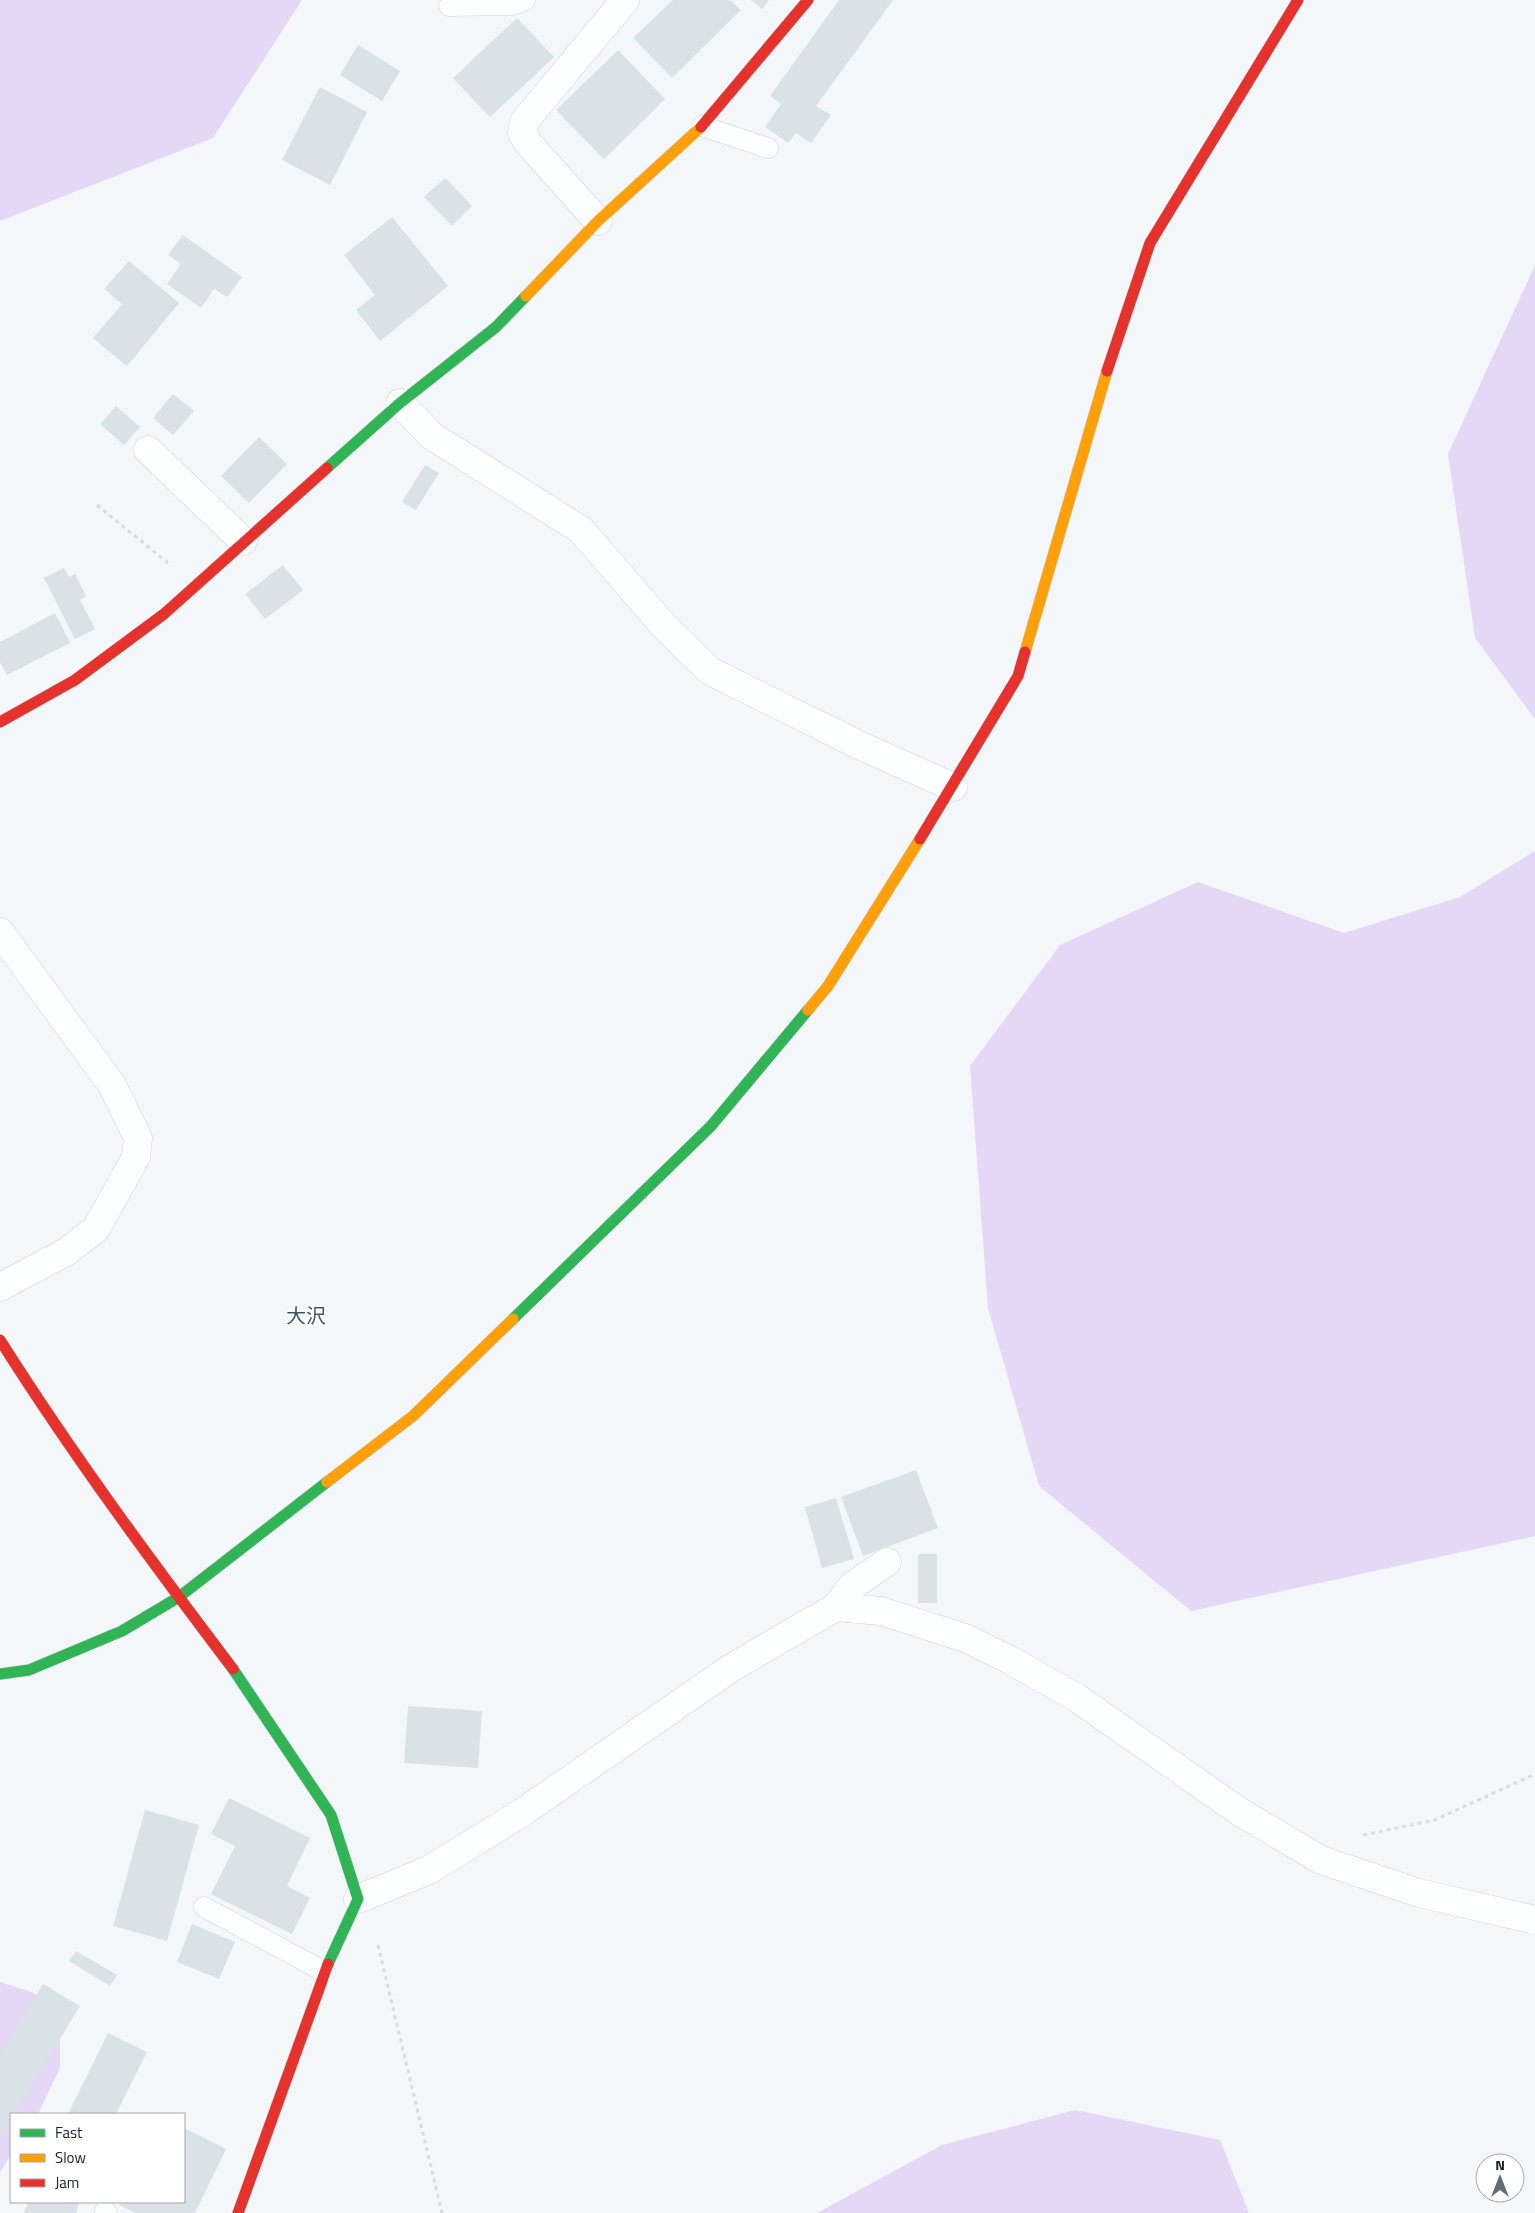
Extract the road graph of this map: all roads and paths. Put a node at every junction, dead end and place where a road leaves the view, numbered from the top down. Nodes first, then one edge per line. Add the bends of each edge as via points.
1 (525, 0) edge
2 (625, 0) edge
3 (808, 0) edge
4 (1298, 0) edge
5 (449, 6) dead end
6 (702, 126) junction
7 (768, 148) dead end
8 (598, 221) junction
9 (400, 403) junction
10 (148, 450) dead end
11 (97, 505) dead end
12 (244, 541) junction
13 (195, 585) junction
14 (0, 722) edge
15 (953, 787) junction
16 (0, 932) edge
17 (0, 1287) edge
18 (0, 1340) edge
19 (887, 1562) dead end
20 (179, 1597) junction
21 (836, 1607) junction
22 (0, 1674) edge
23 (1535, 1774) edge
24 (1359, 1836) dead end
25 (204, 1907) dead end
26 (354, 1911) junction
27 (1535, 1920) edge
28 (325, 1972) junction
29 (238, 2213) edge
30 (442, 2213) edge

1 - 5 lane via 514,5
2 - 8 street via 524,122 522,133
3 - 6 street
4 - 15 street via 1150,243 1106,372 1018,676
6 - 7 lane
6 - 8 street
8 - 9 street via 496,327
9 - 12 street
9 - 15 street via 432,436 581,530 664,626 710,670 861,746
10 - 12 street
11 - 13 path
12 - 13 street
13 - 14 street via 164,614 75,680
15 - 20 street via 828,986 710,1126 413,1416
16 - 17 street via 112,1085 138,1138 136,1157 96,1229 66,1252
18 - 20 street via 130,1533
19 - 21 street via 852,1586
20 - 22 street via 122,1631 28,1670
20 - 26 street via 246,1686 331,1815
21 - 26 street via 731,1668 500,1827
21 - 27 street via 881,1611 966,1638 1010,1660 1077,1698 1240,1812 1321,1860 1419,1894
23 - 24 path via 1435,1820
25 - 28 lane
26 - 28 street
26 - 30 path via 377,1940
28 - 29 street

